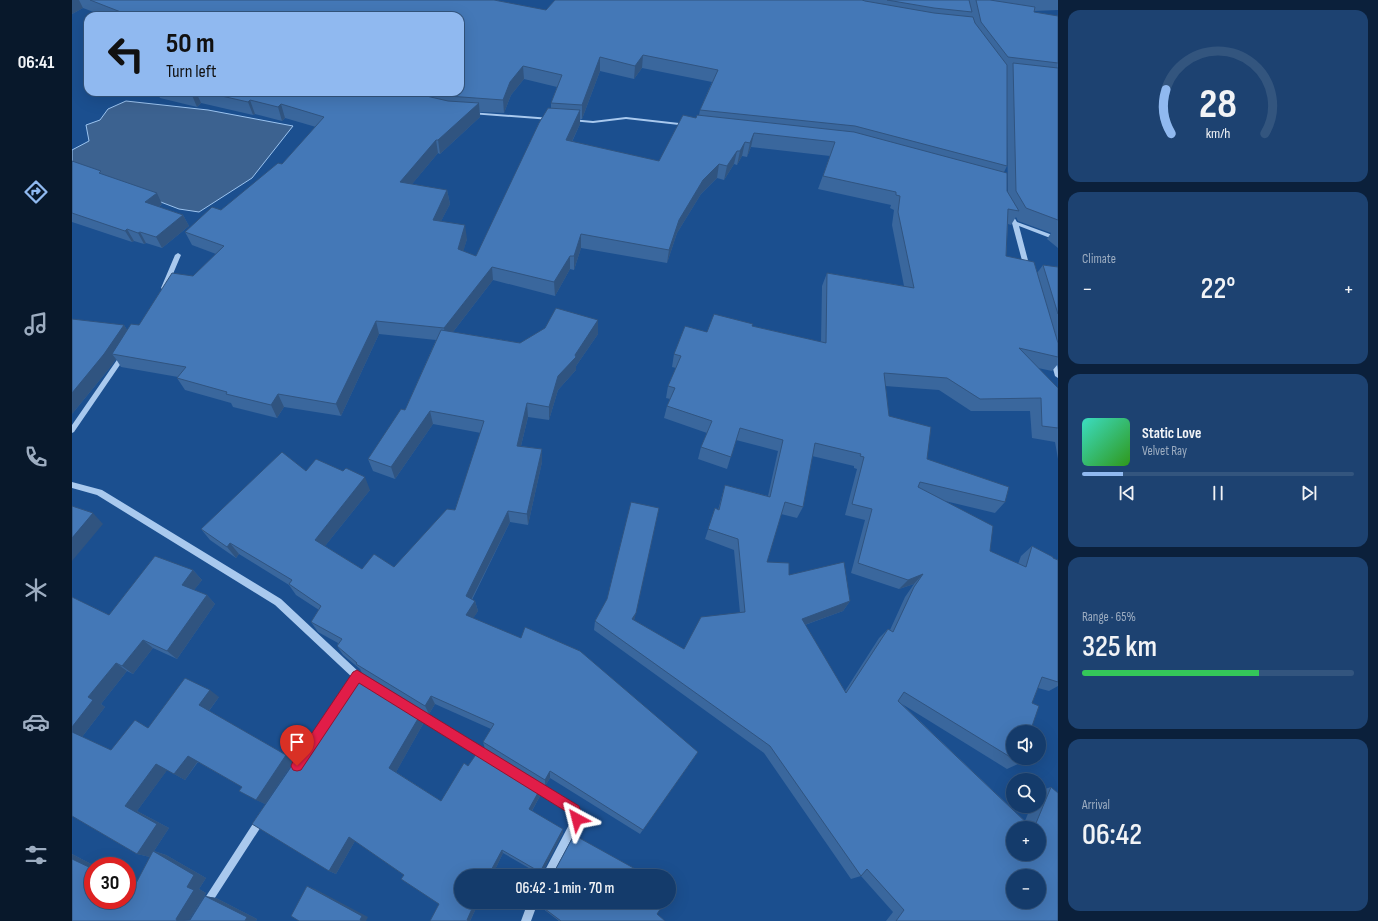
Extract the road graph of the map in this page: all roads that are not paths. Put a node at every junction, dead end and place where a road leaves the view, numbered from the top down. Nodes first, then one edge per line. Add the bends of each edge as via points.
1 (466, 113) edge
2 (553, 119) edge
3 (561, 120) edge
4 (695, 126) edge
5 (1008, 210) edge
6 (1015, 223) junction
7 (1058, 239) edge
8 (178, 255) dead end
9 (1030, 277) edge
10 (161, 297) edge
11 (128, 348) edge
12 (1052, 354) edge
13 (1058, 376) edge
14 (72, 430) edge
15 (72, 485) edge
16 (268, 808) edge
17 (551, 869) edge
18 (530, 909) edge
19 (199, 914) edge
20 (526, 921) edge

1 - 2 street
3 - 4 street via 593,122 626,118
5 - 6 street
6 - 7 street
6 - 9 street
8 - 10 street
11 - 14 street
12 - 13 street
15 - 17 street via 99,492 278,602 355,679 575,811 577,819
16 - 19 street
18 - 20 street

